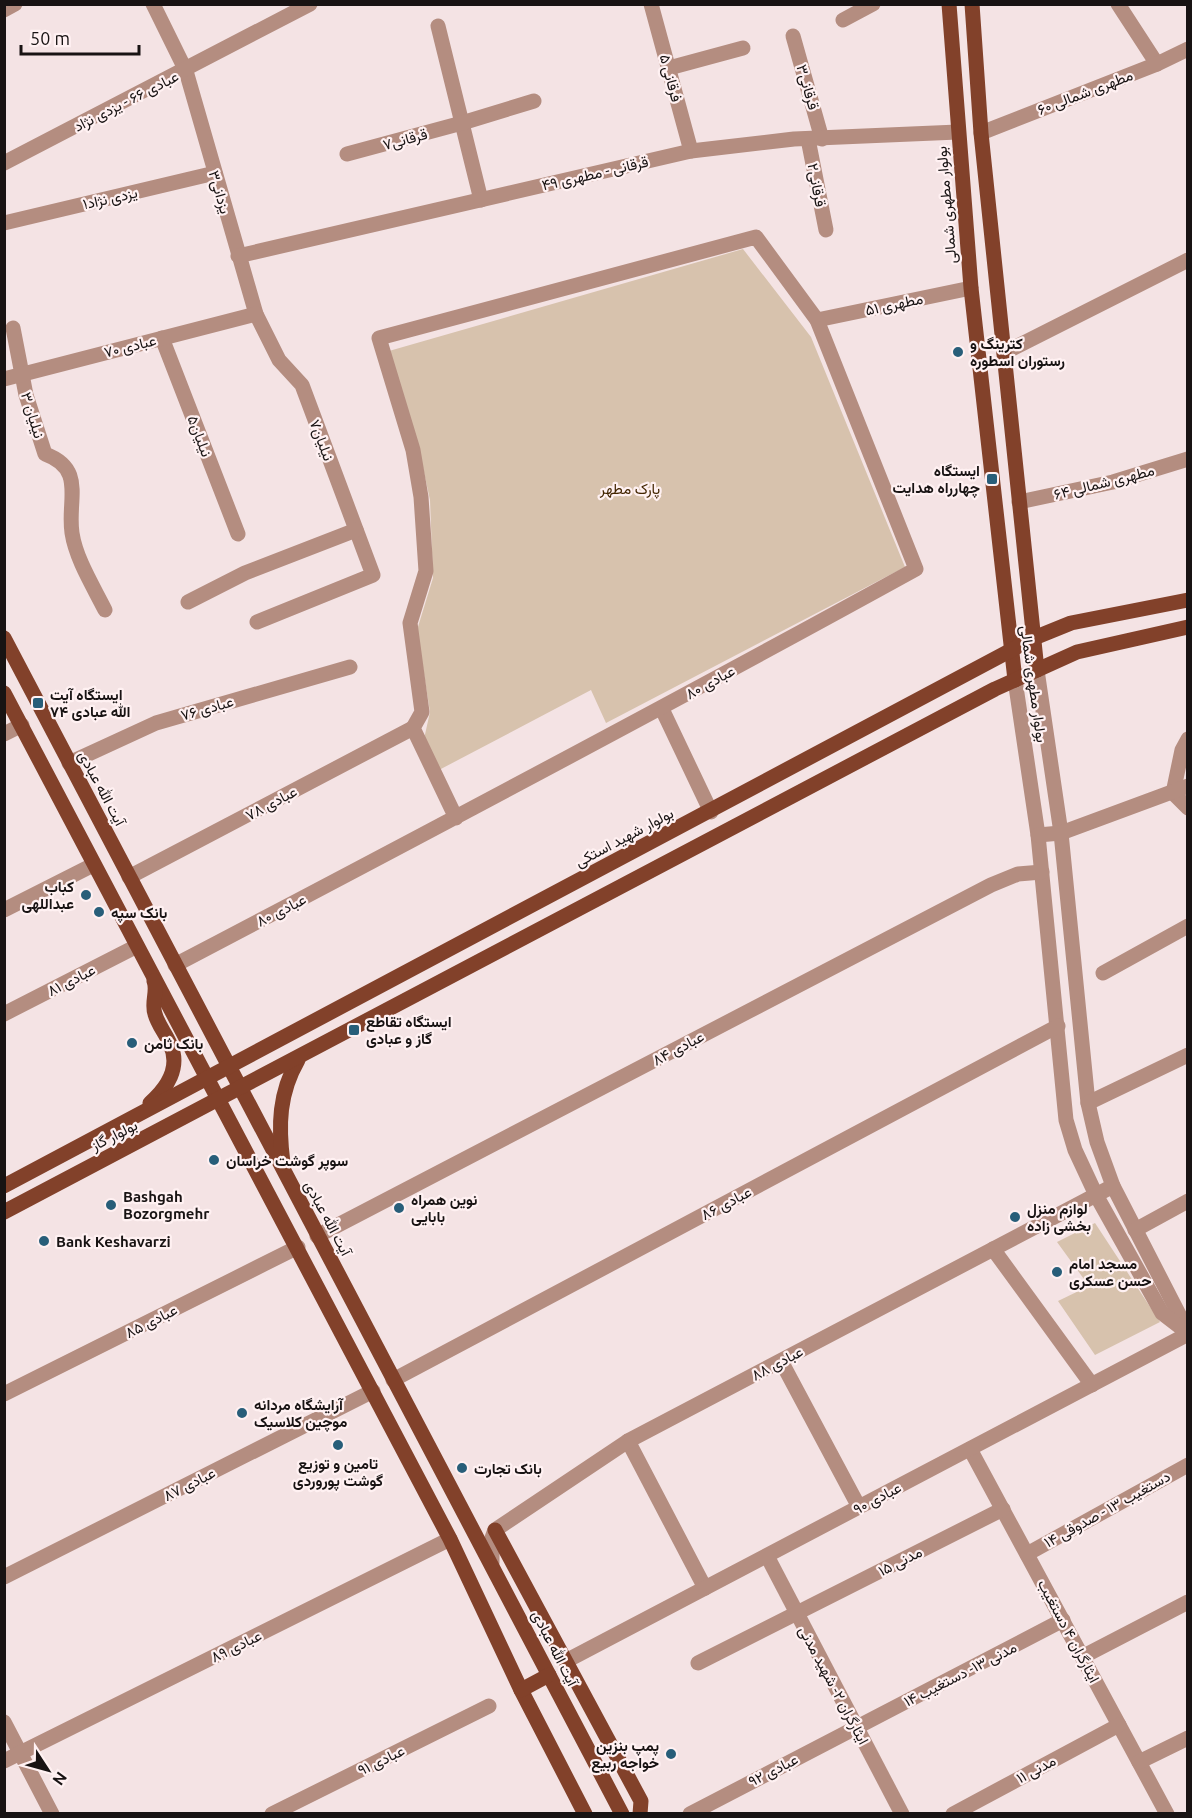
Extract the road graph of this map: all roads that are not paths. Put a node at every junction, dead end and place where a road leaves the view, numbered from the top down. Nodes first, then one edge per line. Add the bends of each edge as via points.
1 (15, 4) edge
2 (153, 4) edge
3 (310, 4) edge
4 (873, 4) edge
5 (949, 4) edge
6 (972, 4) edge
7 (1118, 4) edge
8 (653, 5) edge
9 (4, 10) edge
10 (843, 20) dead end
11 (438, 26) dead end
12 (793, 36) dead end
13 (743, 48) dead end
14 (1188, 49) edge
15 (1156, 64) junction
16 (669, 68) junction
17 (186, 71) junction
18 (534, 101) dead end
19 (462, 123) junction
20 (958, 132) junction
21 (981, 133) junction
22 (815, 139) junction
23 (691, 151) junction
24 (347, 154) dead end
25 (4, 163) edge
26 (215, 173) junction
27 (481, 200) junction
28 (4, 223) edge
29 (826, 230) dead end
30 (238, 256) junction
31 (1188, 260) edge
32 (971, 288) junction
33 (256, 314) junction
34 (817, 320) junction
35 (13, 328) dead end
36 (162, 338) junction
37 (1004, 353) junction
38 (21, 376) junction
39 (4, 379) edge
40 (1188, 459) edge
41 (1019, 502) junction
42 (356, 530) junction
43 (238, 534) dead end
44 (1188, 600) edge
45 (188, 602) dead end
46 (105, 610) dead end
47 (257, 622) dead end
48 (1188, 627) edge
49 (4, 638) edge
50 (1034, 638) junction
51 (1010, 651) junction
52 (350, 667) dead end
53 (1037, 670) junction
54 (1015, 680) junction
55 (4, 693) edge
56 (662, 709) junction
57 (22, 725) junction
58 (413, 728) junction
59 (4, 734) edge
60 (1188, 739) edge
61 (69, 763) junction
62 (1188, 786) edge
63 (1173, 793) junction
64 (1188, 808) edge
65 (711, 812) junction
66 (456, 818) junction
67 (1061, 833) junction
68 (1038, 835) junction
69 (93, 865) junction
70 (1042, 872) junction
71 (129, 877) junction
72 (4, 910) edge
73 (1188, 926) edge
74 (137, 946) junction
75 (175, 965) junction
76 (1103, 973) dead end
77 (152, 977) junction
78 (4, 1014) edge
79 (1058, 1026) junction
80 (1188, 1055) edge
81 (298, 1060) junction
82 (229, 1067) junction
83 (209, 1077) junction
84 (241, 1090) junction
85 (221, 1100) junction
86 (1088, 1103) junction
87 (122, 1125) junction
88 (284, 1172) junction
89 (4, 1186) edge
90 (1113, 1186) junction
91 (1096, 1195) junction
92 (1188, 1202) edge
93 (4, 1212) edge
94 (1135, 1230) junction
95 (318, 1236) junction
96 (298, 1247) junction
97 (993, 1249) junction
98 (1188, 1333) edge
99 (781, 1361) junction
100 (393, 1380) junction
101 (1092, 1384) junction
102 (373, 1391) junction
103 (4, 1394) edge
104 (628, 1441) junction
105 (970, 1449) junction
106 (1188, 1465) edge
107 (859, 1507) junction
108 (1003, 1509) junction
109 (495, 1530) junction
110 (450, 1539) junction
111 (1027, 1554) junction
112 (767, 1556) junction
113 (492, 1563) junction
114 (4, 1577) edge
115 (705, 1588) junction
116 (505, 1590) junction
117 (1188, 1602) edge
118 (535, 1604) junction
119 (797, 1614) junction
120 (1063, 1620) junction
121 (1082, 1657) junction
122 (566, 1661) junction
123 (698, 1663) dead end
124 (549, 1675) junction
125 (521, 1690) junction
126 (489, 1706) dead end
127 (4, 1722) edge
128 (1119, 1725) junction
129 (857, 1727) junction
130 (1188, 1738) edge
131 (21, 1753) junction
132 (4, 1761) edge
133 (1139, 1762) junction
134 (1166, 1813) edge
135 (52, 1814) edge
136 (272, 1814) edge
137 (585, 1814) edge
138 (622, 1814) edge
139 (640, 1814) edge
140 (690, 1814) edge
141 (902, 1814) edge
142 (953, 1814) edge

1 - 9 street
2 - 17 street, یزدانی۳
3 - 17 street, عبادی ۶۶ - یزدی نژاد
4 - 10 street
5 - 20 main road, بولوار مطهری شمالی
6 - 21 main road, بولوار مطهری شمالی
7 - 15 street
8 - 16 street, فرقانی ۵
11 - 19 street
12 - 22 street, قرقانی۳
13 - 16 street
14 - 15 street, مطهری شمالی ۶۰
15 - 21 street, مطهری شمالی ۶۰
16 - 23 street, فرقانی ۵
17 - 25 street, عبادی ۶۶ - یزدی نژاد
17 - 26 street, یزدانی۳
18 - 19 street, قرقانی۷
19 - 24 street, قرقانی۷
19 - 27 street
20 - 22 street, قرقانی - مطهری ۴۹
20 - 32 main road, بولوار مطهری شمالی
21 - 37 main road, بولوار مطهری شمالی
22 - 23 street, قرقانی - مطهری ۴۹
22 - 29 street, قرقانی۲
23 - 27 street, قرقانی - مطهری ۴۹
26 - 28 street, یزدی نژاد۱
26 - 30 street, یزدانی۳
27 - 30 street, قرقانی - مطهری ۴۹
30 - 33 street, یزدانی۳
31 - 37 street
32 - 34 street, مطهری ۵۱
32 - 51 main road, بولوار مطهری شمالی
33 - 36 street, عبادی ۷۰
33 - 42 street, نیلیان۷ via 279,360 302,385
34 - 56 street, عبادی ۸۰ via 916,569
34 - 58 street, عبادی ۸۰ via 756,237 379,338 413,450 421,497 426,571 410,623 422,712
35 - 38 street, نیلیان ۳
36 - 38 street, عبادی ۷۰
36 - 43 street, نیلیان۵
37 - 41 main road, بولوار مطهری شمالی
38 - 39 street, عبادی ۷۰
38 - 46 street, نیلیان ۳ via 45,454 60,459 71,474 72,533
40 - 41 street, مطهری شمالی ۶۴ via 1113,482
41 - 50 main road, بولوار مطهری شمالی
42 - 45 street via 245,573
42 - 47 street, نیلیان۷ via 374,575
44 - 50 main road, بولوار شهید استکی via 1071,623
48 - 53 main road via 1077,652
49 - 61 main road, آیت الله عبادی
50 - 51 main road, بولوار شهید استکی
50 - 53 main road, بولوار مطهری شمالی
51 - 54 main road, بولوار مطهری شمالی
51 - 65 main road, بولوار شهید استکی
52 - 61 street, عبادی ۷۶ via 156,723
53 - 54 main road
53 - 67 street, بولوار مطهری شمالی
54 - 68 street, بولوار مطهری شمالی
54 - 81 main road
55 - 57 main road
56 - 65 street
56 - 66 street, عبادی ۸۰
57 - 59 street
57 - 69 main road
58 - 66 street
58 - 71 street, عبادی ۷۸
60 - 63 street
61 - 71 main road, آیت الله عبادی
62 - 63 street
63 - 64 street
63 - 67 street
65 - 82 main road, بولوار شهید استکی
66 - 75 street, عبادی ۸۰
67 - 68 street
67 - 86 street, بولوار مطهری شمالی
68 - 70 street, بولوار مطهری شمالی
69 - 72 street
69 - 74 main road
70 - 79 street, بولوار مطهری شمالی
70 - 95 street, عبادی ۸۴ via 1018,874 991,885
71 - 75 main road, آیت الله عبادی
73 - 76 street
74 - 77 main road
74 - 78 street, عبادی ۸۱
75 - 82 main road, آیت الله عبادی
77 - 83 main road
77 - 87 main road via 156,986 154,1013 175,1059 163,1091
79 - 91 street, بولوار مطهری شمالی via 1066,1120
79 - 100 street, عبادی ۸۶
80 - 86 street
81 - 84 main road
81 - 88 main road via 287,1079 281,1103
82 - 83 main road, بولوار گاز
82 - 84 main road, آیت الله عبادی
83 - 85 main road
83 - 87 main road, بولوار گاز
84 - 85 main road, بولوار گاز
84 - 88 main road, آیت الله عبادی
85 - 93 main road, بولوار گاز
85 - 96 main road
86 - 90 street, بولوار مطهری شمالی
87 - 89 main road, بولوار گاز
88 - 95 main road, آیت الله عبادی
90 - 91 street, عبادی ۸۸
90 - 94 street, بولوار مطهری شمالی
91 - 97 street, عبادی ۸۸
91 - 98 street, بولوار مطهری شمالی via 1162,1313
92 - 94 street
94 - 98 street, بولوار مطهری شمالی
95 - 100 main road, آیت الله عبادی
96 - 102 main road
96 - 103 street, عبادی ۸۵
97 - 99 street, عبادی ۸۸
97 - 101 street
98 - 101 street, عبادی ۹۰
99 - 104 street, عبادی ۸۸
99 - 107 street
100 - 113 main road, آیت الله عبادی
101 - 105 street, عبادی ۹۰
102 - 110 main road
102 - 114 street, عبادی ۸۷
104 - 109 street, عبادی ۸۸
104 - 115 street
105 - 107 street, عبادی ۹۰
105 - 108 street, ایثارگران ۴ دستغیب
106 - 111 street, دستغیب ۱۳ - صدوقی ۱۴
107 - 112 street, عبادی ۹۰
108 - 111 street, ایثارگران ۴ دستغیب
108 - 119 street, مدنی ۱۵
109 - 113 street
109 - 118 main road
110 - 125 main road
110 - 131 street, عبادی ۸۹
111 - 120 street, ایثارگران ۴ دستغیب
112 - 115 street, عبادی ۹۰
112 - 119 street, ایثارگران ۲- شهید مدنی
113 - 116 main road, آیت الله عبادی
115 - 122 street, عبادی ۹۰
116 - 118 main road
116 - 124 main road, آیت الله عبادی
117 - 121 street
118 - 122 main road
119 - 123 street, مدنی ۱۵
119 - 129 street, ایثارگران ۲- شهید مدنی
120 - 121 street, ایثارگران ۴ دستغیب
120 - 129 street, مدنی ۱۳- دستغیب ۱۴
121 - 128 street, ایثارگران ۴ دستغیب
122 - 139 main road via 641,1802
124 - 125 main road
124 - 138 main road, آیت الله عبادی
125 - 137 main road
126 - 136 street, عبادی ۹۱
127 - 131 street
128 - 133 street, ایثارگران ۴ دستغیب
128 - 142 street, مدنی ۱۱
129 - 140 street, عبادی ۹۲
129 - 141 street, ایثارگران ۲- شهید مدنی
130 - 133 street
131 - 132 street, عبادی ۸۹
131 - 135 street
133 - 134 street, ایثارگران ۴ دستغیب

